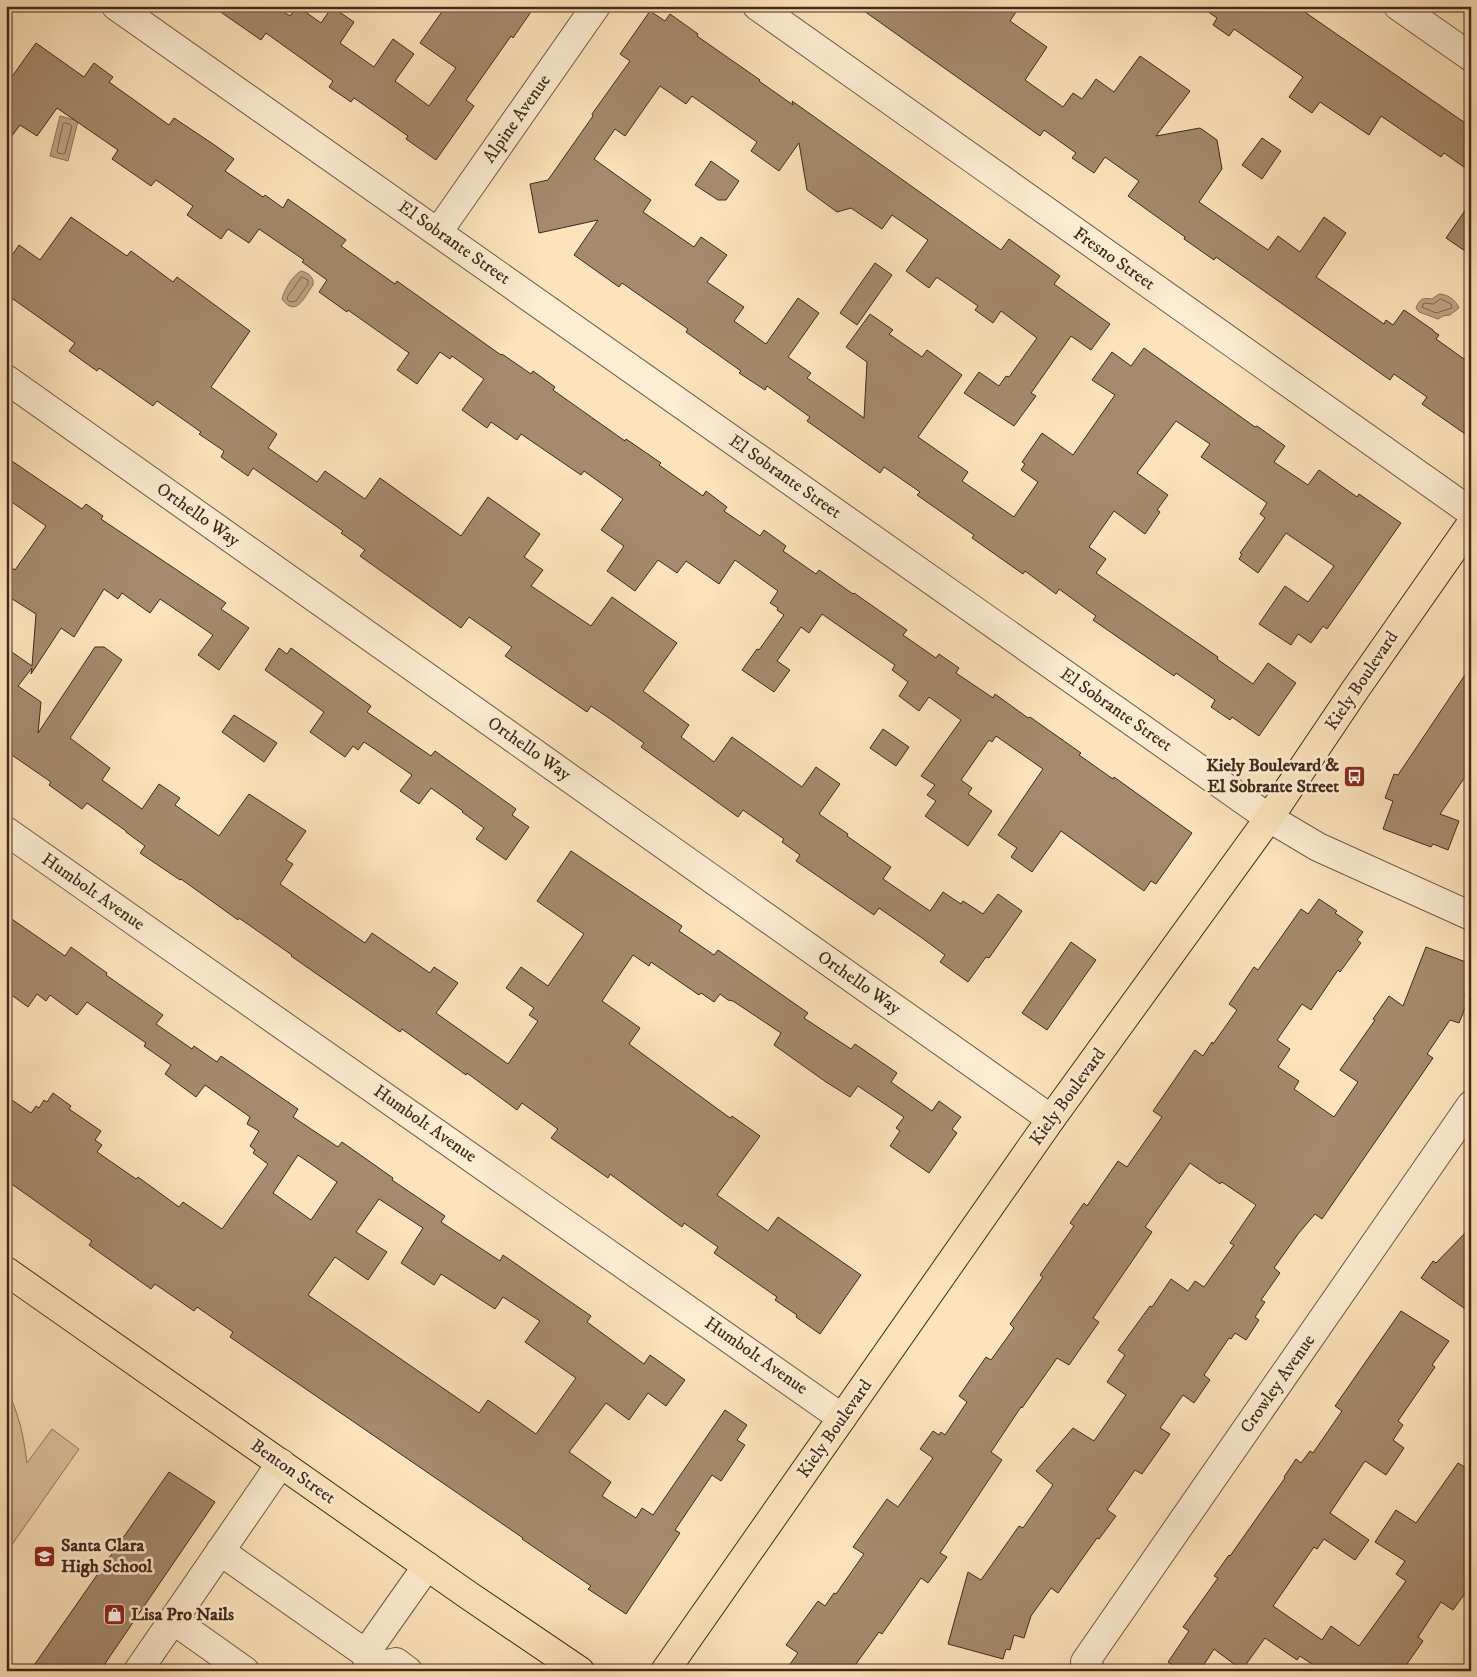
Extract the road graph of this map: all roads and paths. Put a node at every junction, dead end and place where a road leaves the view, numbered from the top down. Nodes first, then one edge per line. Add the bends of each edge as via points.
1 (116, 6) edge
2 (596, 6) edge
3 (757, 6) edge
4 (1398, 6) edge
5 (1471, 57) edge
6 (438, 232) junction
7 (6, 379) edge
8 (1471, 512) edge
9 (1471, 524) edge
10 (1269, 818) junction
11 (6, 831) edge
12 (1471, 916) edge
13 (1471, 1105) edge
14 (1051, 1119) junction
15 (6, 1271) edge
16 (842, 1418) junction
17 (281, 1463) junction
18 (220, 1551) junction
19 (427, 1566) junction
20 (173, 1620) junction
21 (379, 1665) edge
22 (1088, 1667) edge
23 (138, 1671) edge
24 (245, 1671) edge
25 (580, 1671) edge
26 (665, 1671) edge

1 - 6 street, El Sobrante Street
2 - 6 street, Alpine Avenue
3 - 8 street, Fresno Street
4 - 5 street
6 - 10 street, El Sobrante Street
7 - 14 street, Orthello Way
9 - 10 main road, Kiely Boulevard
10 - 12 street, El Sobrante Street via 1318,847
10 - 14 main road, Kiely Boulevard
11 - 16 street, Humbolt Avenue
13 - 22 street, Crowley Avenue
14 - 16 main road, Kiely Boulevard
15 - 17 main road, Benton Street
16 - 26 main road, Kiely Boulevard
17 - 18 street
17 - 19 main road, Benton Street
18 - 20 street
18 - 21 street
19 - 21 street
19 - 25 main road, Benton Street
20 - 23 street
20 - 24 street

